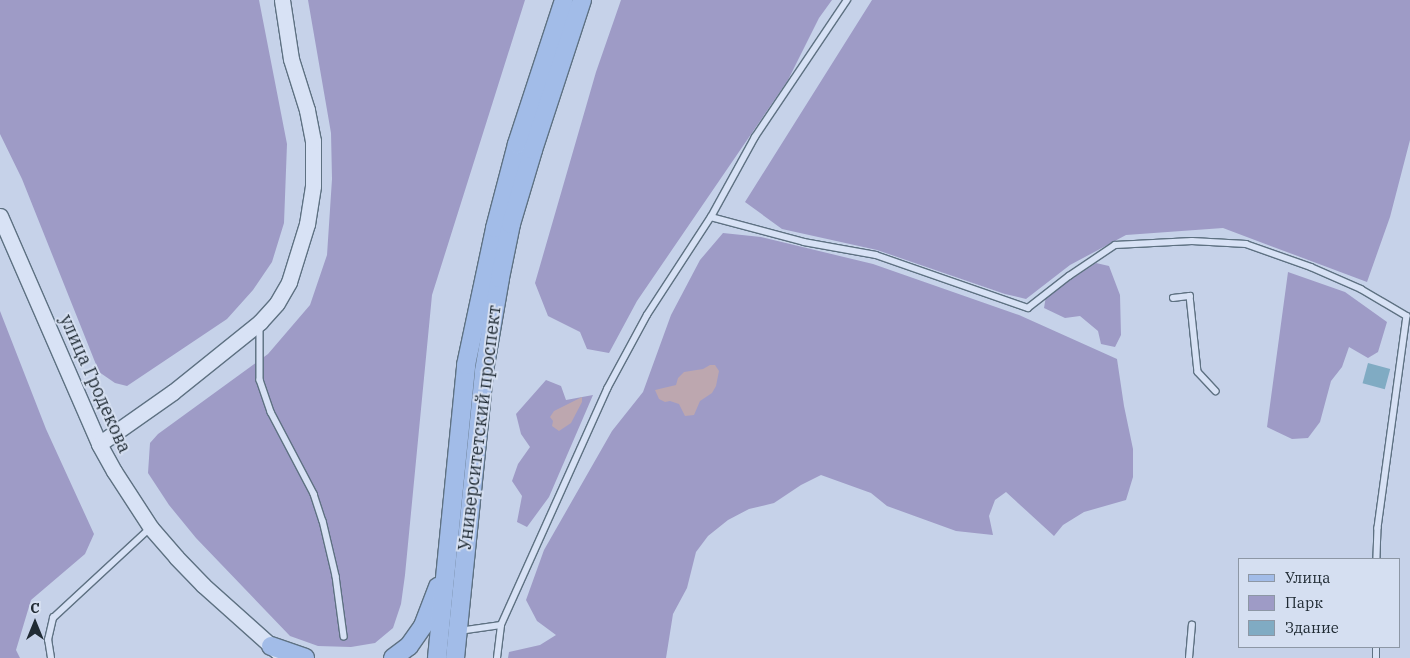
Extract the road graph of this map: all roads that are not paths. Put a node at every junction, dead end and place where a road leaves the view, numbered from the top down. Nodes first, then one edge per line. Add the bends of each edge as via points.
1 (282, 0) edge
2 (564, 0) edge
3 (582, 0) edge
4 (847, 0) edge
5 (0, 216) edge
6 (711, 216) junction
7 (1173, 298) dead end
8 (260, 322) junction
9 (1216, 391) dead end
10 (99, 444) junction
11 (151, 528) junction
12 (447, 558) junction
13 (1377, 558) edge
14 (502, 624) junction
15 (1192, 624) dead end
16 (457, 632) junction
17 (344, 636) dead end
18 (271, 646) junction
19 (51, 658) edge
20 (284, 658) edge
21 (305, 658) edge
22 (393, 658) edge
23 (437, 658) edge
24 (455, 658) edge
25 (497, 658) edge
26 (1189, 658) edge

1 - 8 main road via 291,59 313,141 313,186 307,224 289,282 277,303
2 - 12 main road, Университетский проспект via 517,144 481,290 466,365
3 - 16 main road, Университетский проспект via 511,224 500,278 484,371
4 - 6 lane via 755,136
5 - 10 main road, улица Гродекова
6 - 13 lane via 804,242 876,255 1028,308 1115,245 1192,241 1246,244 1360,289 1407,316 1378,528
6 - 14 lane via 648,315 607,389
7 - 9 lane via 1190,296 1198,372
8 - 10 main road via 174,392
8 - 17 lane via 260,380 271,412 314,494 323,520 336,576
10 - 11 main road, улица Гродекова
11 - 18 main road, улица Гродекова via 203,586
11 - 19 lane via 53,618 48,640
12 - 22 main road via 423,626 409,646
12 - 23 main road, Университетский проспект
14 - 16 lane
14 - 25 lane
15 - 26 lane
16 - 24 main road, Университетский проспект
18 - 20 main road, улица Гродекова
18 - 21 main road

